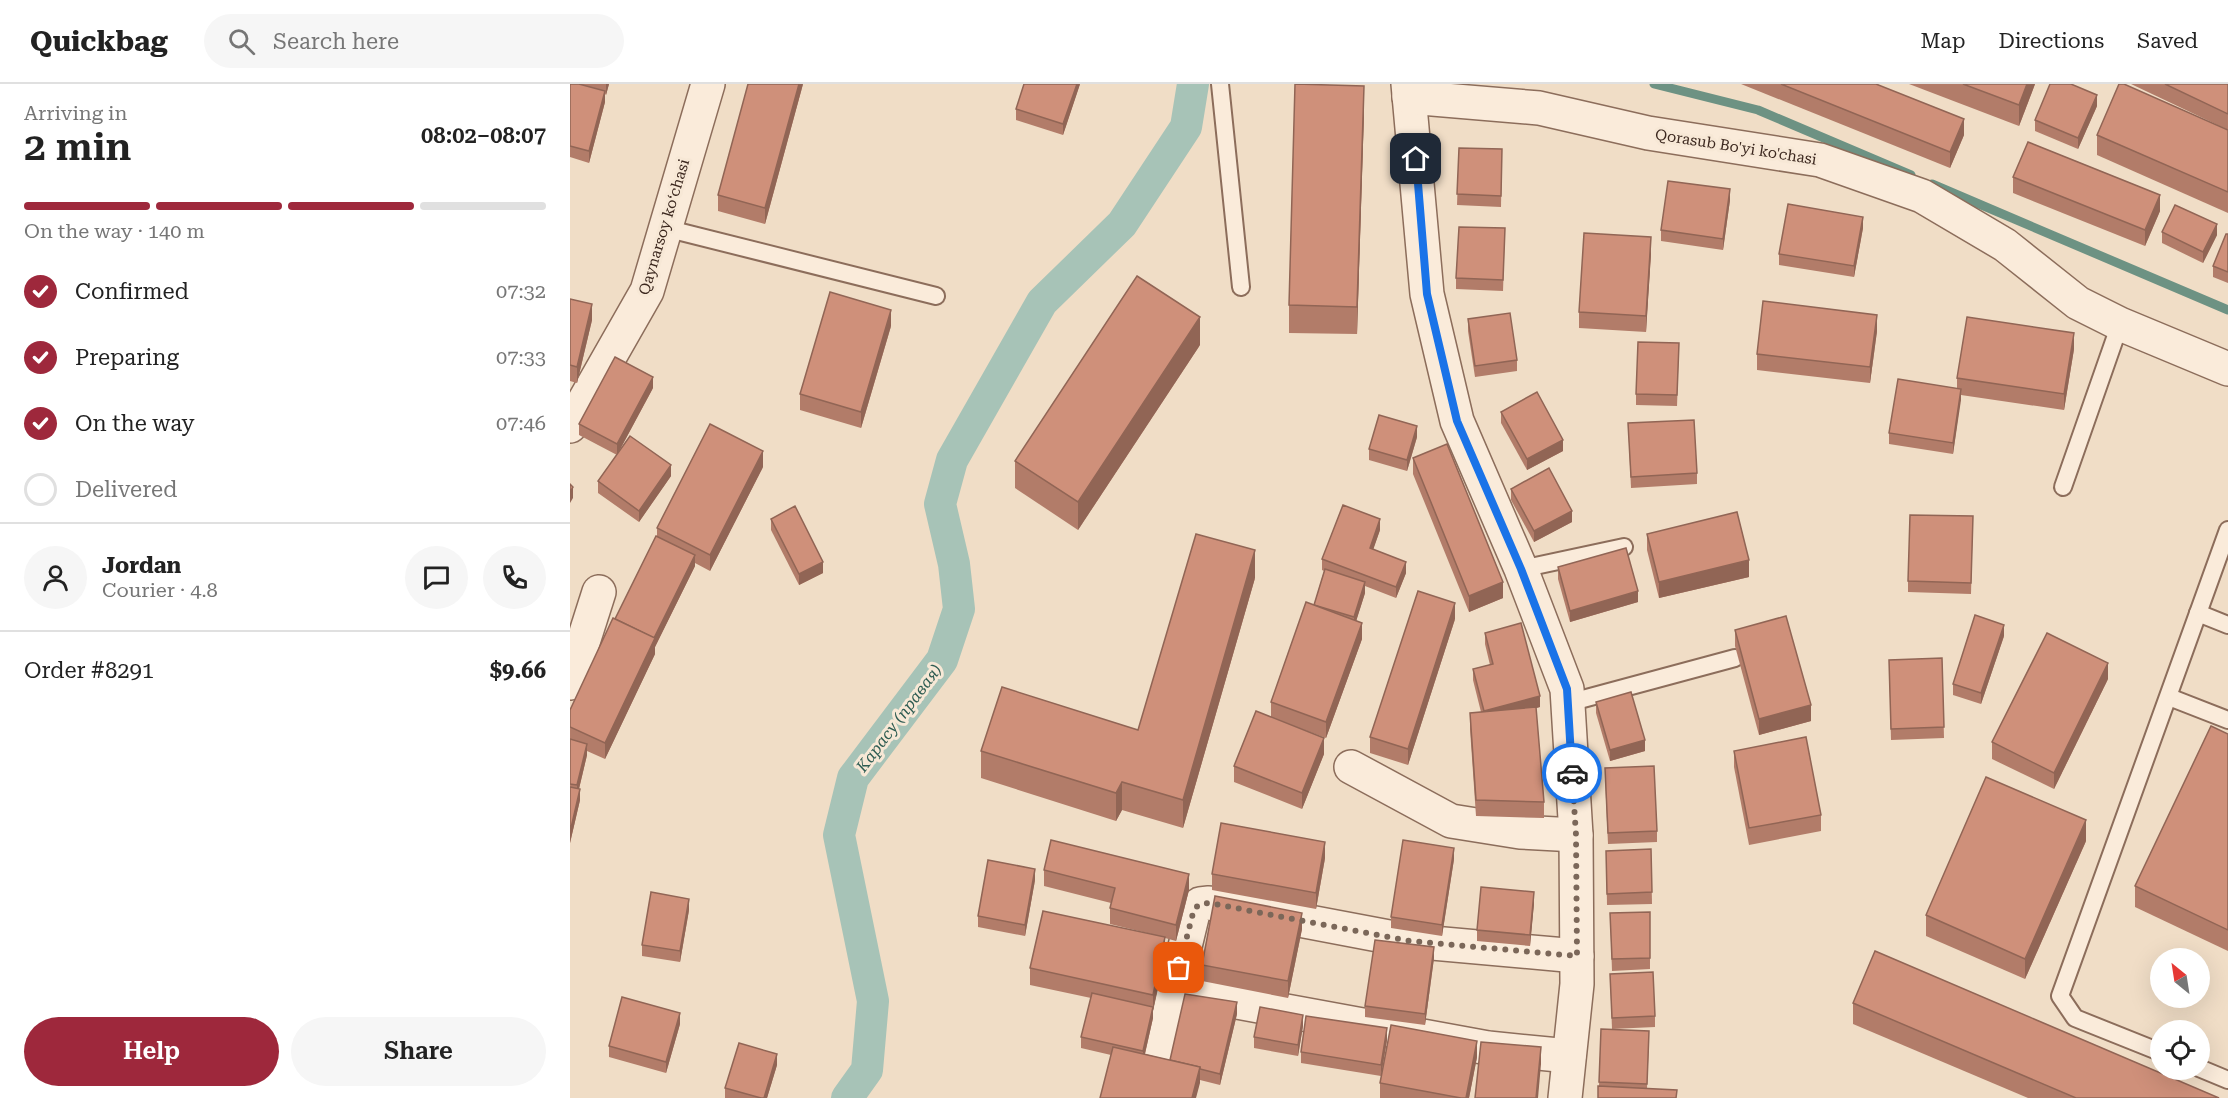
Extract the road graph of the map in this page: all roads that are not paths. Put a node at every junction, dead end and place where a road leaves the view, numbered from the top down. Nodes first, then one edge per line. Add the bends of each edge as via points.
1 (708, 84) edge
2 (1220, 84) edge
3 (1409, 90) edge
4 (665, 228) junction
5 (1241, 287) dead end
6 (936, 296) dead end
7 (2120, 324) junction
8 (2228, 369) edge
9 (570, 426) edge
10 (2063, 487) dead end
11 (2227, 538) edge
12 (1624, 547) edge
13 (1521, 569) junction
14 (599, 592) dead end
15 (2198, 613) junction
16 (2228, 625) edge
17 (1735, 658) edge
18 (570, 683) edge
19 (2169, 697) junction
20 (1568, 704) junction
21 (2228, 720) edge
22 (1351, 767) dead end
23 (1576, 835) junction
24 (1577, 956) junction
25 (1174, 988) junction
26 (2150, 1048) edge
27 (1161, 1052) dead end
28 (1569, 1056) junction
29 (2210, 1073) edge
30 (2228, 1080) edge
31 (1565, 1098) edge

1 - 4 street, Qaynarsoy koʻchasi
2 - 5 lane
3 - 7 street, Qorasub Bo'yi ko'chasi via 1539,108 1648,133 1820,160 1922,196 2005,245 2078,303
3 - 13 street, Qorasub Bo'yi ko'chasi via 1427,294 1457,421
4 - 6 lane
4 - 9 street, Qaynarsoy koʻchasi via 647,291
7 - 8 street, Qorasub Bo'yi ko'chasi
7 - 10 lane
11 - 15 lane
12 - 13 lane
13 - 20 street, Qorasub Bo'yi ko'chasi via 1567,689
14 - 18 street
15 - 16 lane
15 - 19 lane
17 - 20 lane
19 - 21 lane
19 - 26 lane via 2060,996 2075,1018
20 - 23 street, Qorasub Bo'yi ko'chasi
22 - 23 street via 1451,821 1520,832
23 - 24 street, Qorasub Bo'yi ko'chasi
24 - 25 street via 1410,941 1209,903 1194,909
24 - 28 street, Qorasub Bo'yi ko'chasi
25 - 27 street
25 - 28 street via 1488,1048
28 - 31 street, Qorasub Bo'yi ko'chasi
29 - 30 lane

